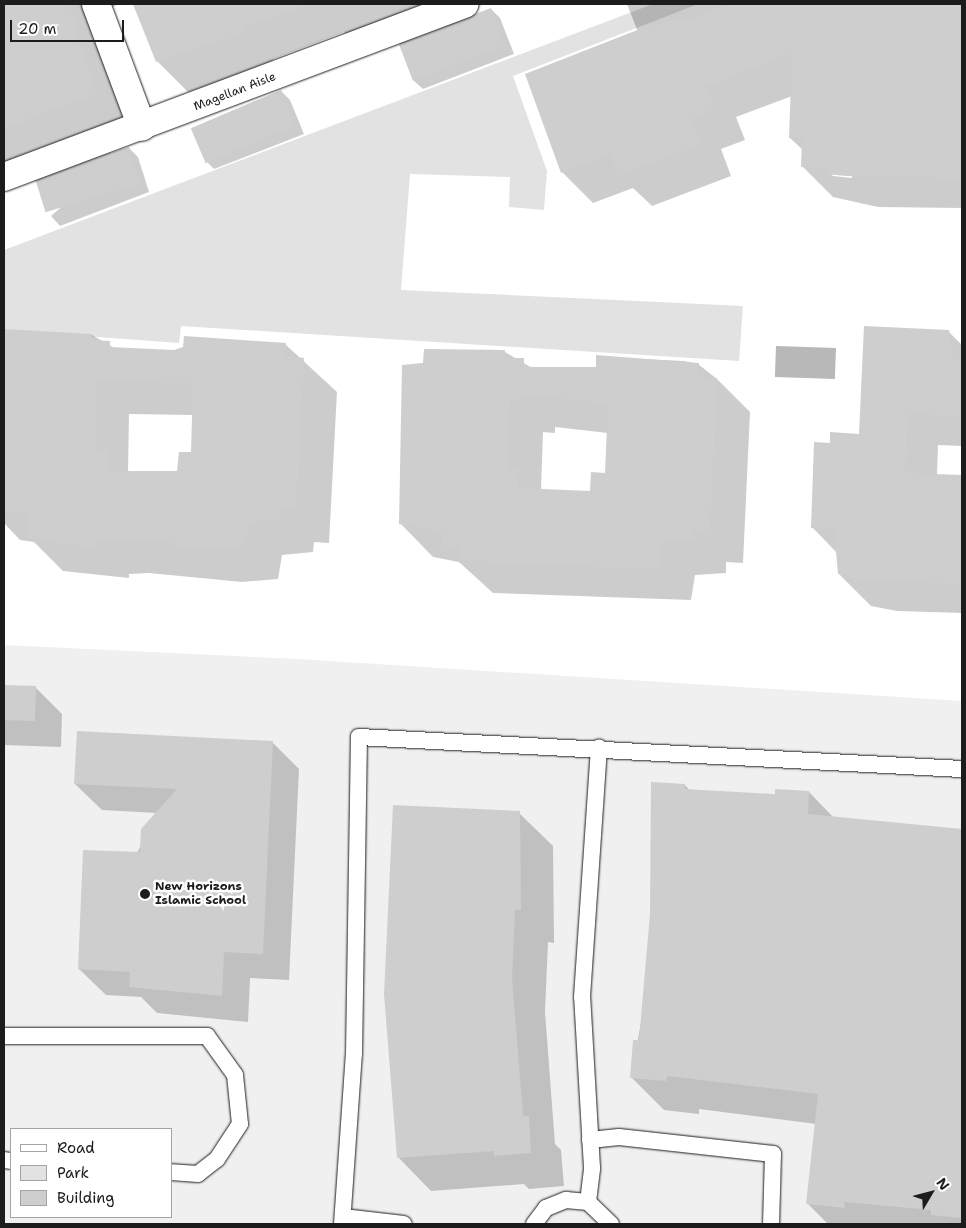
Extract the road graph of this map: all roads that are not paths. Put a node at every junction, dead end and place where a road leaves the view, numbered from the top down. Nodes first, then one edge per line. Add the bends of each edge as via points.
1 (96, 4) edge
2 (465, 4) edge
3 (142, 127) junction
4 (4, 178) edge
5 (599, 748) junction
6 (962, 768) edge
7 (4, 1036) edge
8 (590, 1140) junction
9 (172, 1172) edge
10 (588, 1202) junction
11 (342, 1221) edge
12 (404, 1224) edge
13 (534, 1224) edge
14 (611, 1224) edge
15 (771, 1224) edge

1 - 3 street
2 - 3 street, Magellan Aisle
3 - 4 street, Magellan Aisle
5 - 6 lane
5 - 8 lane via 582,997
5 - 11 lane via 359,737 354,1054
7 - 9 lane via 207,1036 235,1076 240,1124 217,1159 198,1174
8 - 10 lane
8 - 15 lane via 619,1137 773,1154
10 - 13 lane via 556,1203
10 - 14 lane
11 - 12 lane

